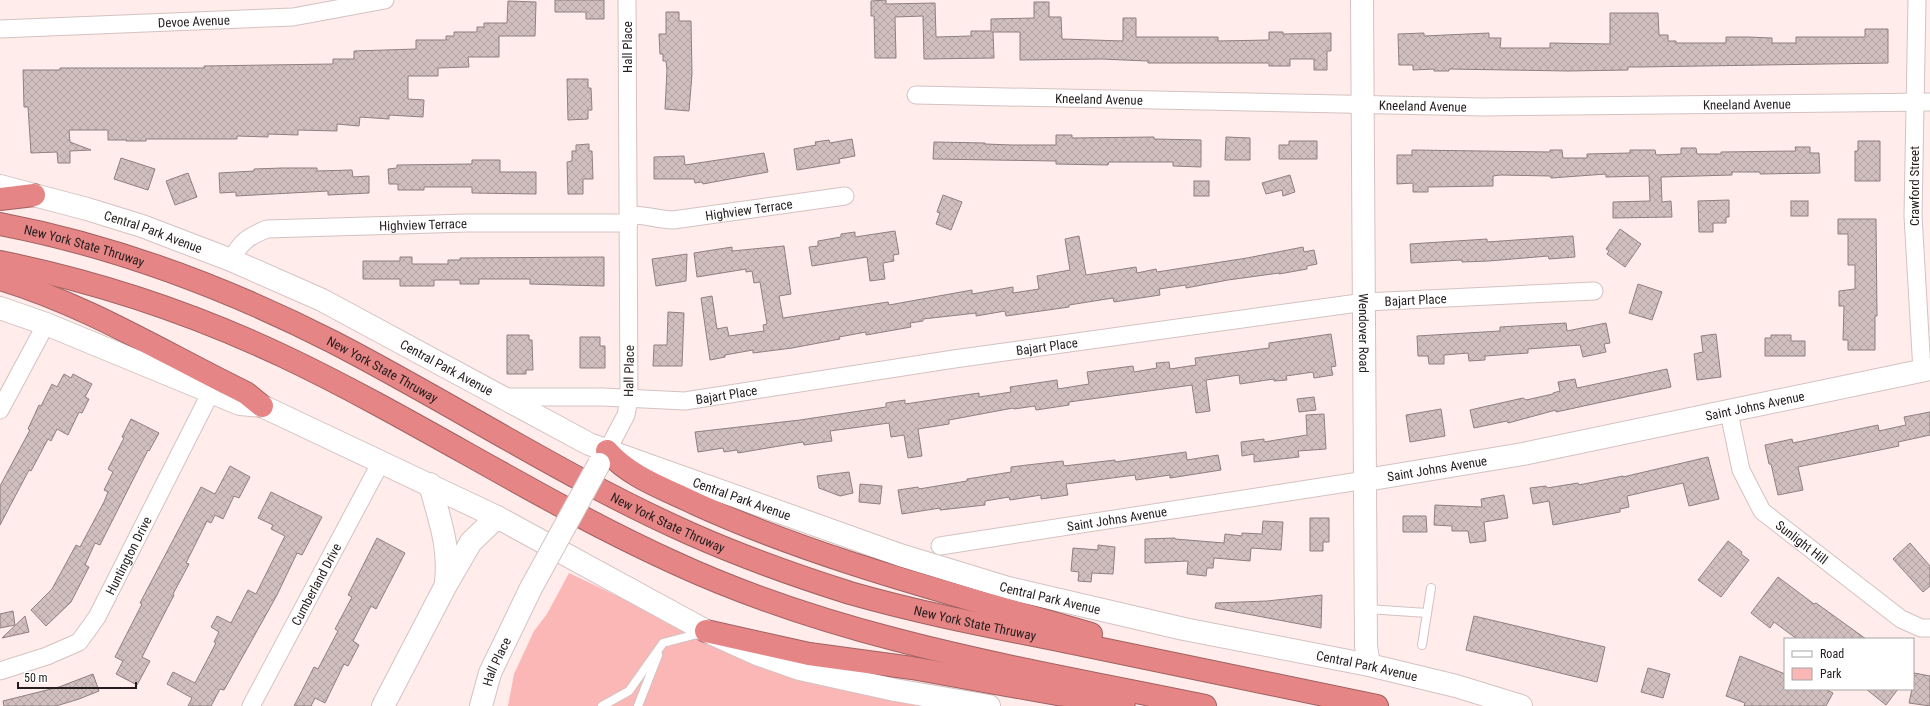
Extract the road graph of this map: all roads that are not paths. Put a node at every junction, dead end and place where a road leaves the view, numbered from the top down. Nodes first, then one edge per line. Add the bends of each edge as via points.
1 (385, 0) edge
2 (627, 0) edge
3 (1362, 0) edge
4 (1917, 0) edge
5 (0, 29) edge
6 (916, 95) dead end
7 (1923, 102) edge
8 (1363, 105) junction
9 (0, 186) edge
10 (34, 195) junction
11 (845, 196) dead end
12 (0, 199) edge
13 (629, 219) junction
14 (0, 224) edge
15 (231, 260) junction
16 (0, 262) edge
17 (0, 279) edge
18 (1594, 291) dead end
19 (1364, 302) junction
20 (0, 308) edge
21 (46, 324) junction
22 (1926, 370) edge
23 (211, 392) junction
24 (501, 397) junction
25 (629, 399) junction
26 (262, 406) junction
27 (0, 410) edge
28 (1729, 412) junction
29 (603, 458) junction
30 (382, 462) junction
31 (1366, 480) junction
32 (430, 484) junction
33 (497, 517) junction
34 (940, 546) dead end
35 (446, 585) junction
36 (1431, 588) dead end
37 (1366, 609) junction
38 (1427, 613) junction
39 (1930, 628) edge
40 (706, 631) junction
41 (663, 643) junction
42 (1422, 645) dead end
43 (1369, 665) junction
44 (0, 671) edge
45 (1248, 680) junction
46 (251, 706) edge
47 (383, 706) edge
48 (481, 706) edge
49 (602, 706) edge
50 (638, 706) edge
51 (989, 706) edge
52 (1158, 706) edge
53 (1205, 706) edge
54 (1377, 706) edge
55 (1521, 706) edge

1 - 5 street, Devoe Avenue via 293,17
2 - 13 street, Hall Place
3 - 8 main road, Wendover Road
4 - 7 street, Crawford Street
6 - 8 street, Kneeland Avenue
7 - 8 street, Kneeland Avenue via 1483,107
7 - 22 street, Crawford Street via 1913,216
8 - 19 main road, Wendover Road
9 - 10 main road, Central Park Avenue
10 - 12 highway
10 - 15 main road, Central Park Avenue via 142,226
11 - 13 street, Highview Terrace via 673,220 642,215
13 - 15 street, Highview Terrace via 267,229 252,235 240,245
13 - 25 street, Hall Place
14 - 45 highway, New York State Thruway via 134,260 223,292 282,317 333,342 637,508 696,536 796,575 907,608
15 - 24 main road, Central Park Avenue via 322,300
16 - 53 highway via 62,274 119,291 228,331 336,383 622,538 696,572 784,607 894,640
17 - 26 highway via 38,290 85,310 246,393
18 - 19 street, Bajart Place
19 - 25 street, Bajart Place via 954,359 685,401
19 - 31 main road, Wendover Road
20 - 21 main road
21 - 23 main road
21 - 27 street
22 - 28 main road, Saint Johns Avenue
23 - 26 main road via 240,404
23 - 44 street, Huntington Drive via 97,617 79,642 47,656
24 - 25 street, Bajart Place
24 - 29 main road, Central Park Avenue via 571,435
25 - 29 street, Hall Place via 626,415
26 - 30 main road
28 - 31 main road, Saint Johns Avenue via 1523,454
28 - 39 street, Sunlight Hill via 1741,470 1762,512 1901,619 1921,628
29 - 43 main road, Central Park Avenue via 1008,588 1184,629
29 - 45 highway via 719,514 781,539 941,590
29 - 48 main road, Hall Place, bridge via 531,588 490,673
30 - 32 main road
30 - 46 street, Cumberland Drive
31 - 34 street, Saint Johns Avenue
31 - 37 main road, Wendover Road
32 - 33 main road
32 - 35 main road via 446,542
33 - 35 main road via 471,542
33 - 40 main road
35 - 47 main road
36 - 38 lane
37 - 38 lane
37 - 43 main road, Wendover Road
38 - 42 lane
40 - 41 lane
40 - 51 main road via 757,654 800,669 895,690
40 - 52 highway via 809,654 956,675 1071,696
41 - 49 lane via 629,691
41 - 50 lane
43 - 55 main road, Central Park Avenue via 1456,686
45 - 54 highway, New York State Thruway

